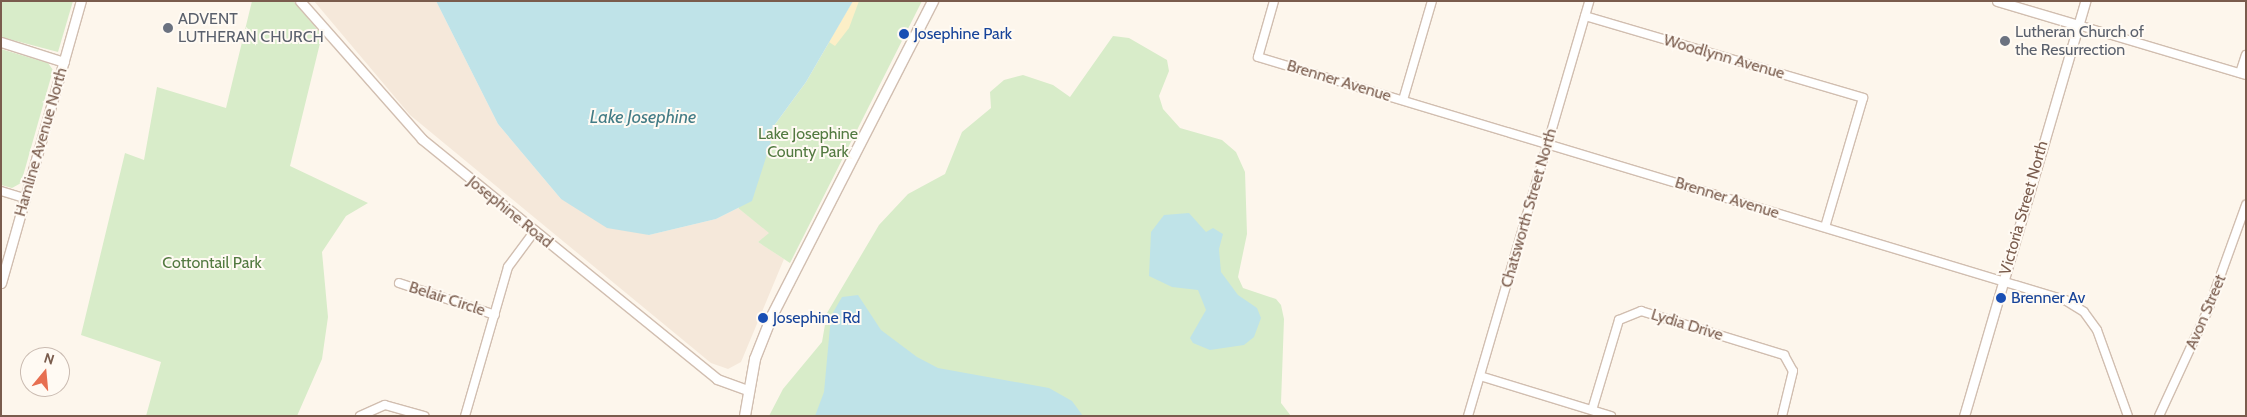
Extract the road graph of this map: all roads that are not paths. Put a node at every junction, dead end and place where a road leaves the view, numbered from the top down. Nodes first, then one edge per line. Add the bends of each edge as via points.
1 (81, 1) edge
2 (300, 1) edge
3 (933, 1) edge
4 (1274, 1) edge
5 (1432, 1) edge
6 (1589, 1) edge
7 (1997, 1) edge
8 (2085, 1) edge
9 (1585, 16) junction
10 (2078, 25) junction
11 (1, 42) edge
12 (2246, 55) edge
13 (64, 62) junction
14 (2243, 74) edge
15 (1403, 100) junction
16 (1548, 144) junction
17 (1, 192) edge
18 (24, 198) junction
19 (2246, 205) edge
20 (1825, 227) junction
21 (534, 232) junction
22 (2003, 281) junction
23 (1, 282) edge
24 (399, 283) dead end
25 (495, 315) junction
26 (1480, 376) junction
27 (748, 390) junction
28 (1592, 410) junction
29 (360, 416) edge
30 (424, 416) edge
31 (465, 416) edge
32 (745, 416) edge
33 (1468, 416) edge
34 (1611, 416) edge
35 (1782, 416) edge
36 (1964, 416) edge
37 (2128, 416) edge
38 (2159, 416) edge

1 - 13 street, Hamline Avenue North
2 - 21 street, Josephine Road via 406,126
3 - 27 main road via 772,316
4 - 15 street, Brenner Avenue via 1258,57
5 - 15 street
6 - 9 street, Chatsworth Street North
7 - 10 street
8 - 10 street, Victoria Street North
9 - 16 street, Chatsworth Street North
9 - 20 street, Woodlynn Avenue via 1863,98
10 - 14 street
10 - 22 street, Victoria Street North
11 - 13 street
12 - 14 street
13 - 18 street, Hamline Avenue North
15 - 16 street, Brenner Avenue
16 - 20 street, Brenner Avenue
16 - 26 street, Chatsworth Street North
17 - 18 street
18 - 23 street, Hamline Avenue North
19 - 38 street, Avon Street via 2208,310
20 - 22 street, Brenner Avenue
21 - 25 street via 508,267
21 - 27 street, Josephine Road via 717,379
22 - 36 street, Victoria Street North
22 - 37 street, Brenner Avenue via 2065,300 2084,312 2097,330
24 - 25 street, Belair Circle
25 - 31 street
26 - 28 street
26 - 33 street, Chatsworth Street North
27 - 32 main road
28 - 34 street
28 - 35 street, Lydia Drive via 1619,320 1641,311 1784,356 1794,371
29 - 30 street via 385,406

